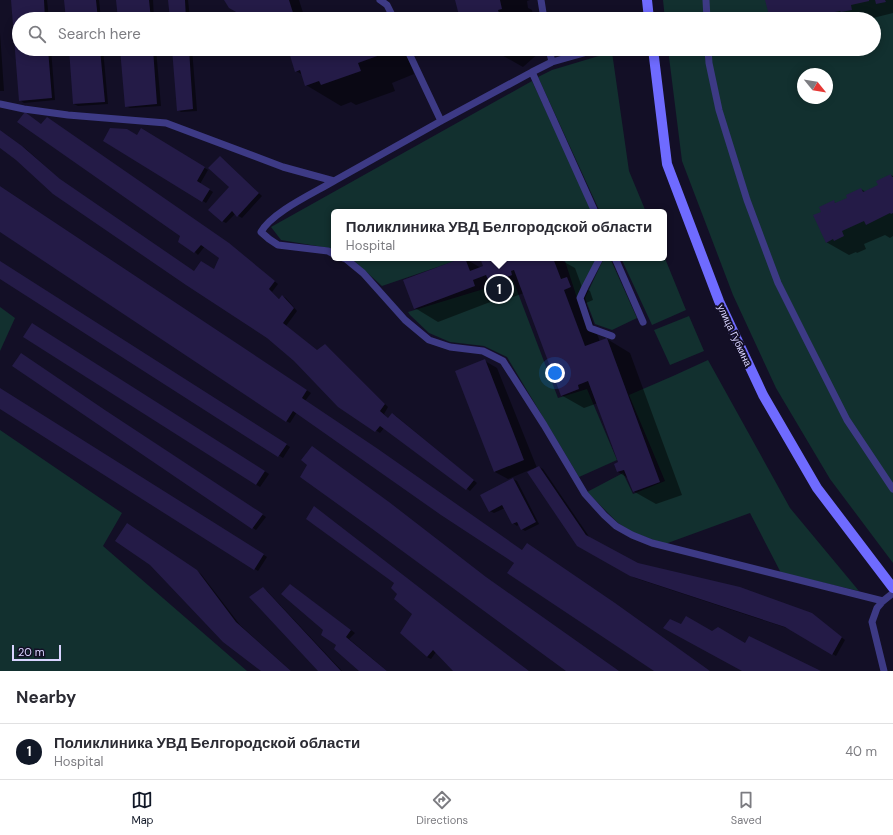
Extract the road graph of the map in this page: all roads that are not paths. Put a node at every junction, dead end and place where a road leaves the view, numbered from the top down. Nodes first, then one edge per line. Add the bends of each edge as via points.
1 (380, 0) edge
2 (541, 0) edge
3 (647, 0) edge
4 (706, 0) edge
5 (390, 12) edge
6 (543, 12) edge
7 (648, 12) edge
8 (707, 12) edge
9 (411, 56) edge
10 (551, 56) edge
11 (573, 56) edge
12 (654, 56) edge
13 (708, 56) edge
14 (552, 62) junction
15 (532, 72) junction
16 (0, 104) edge
17 (441, 121) junction
18 (334, 181) junction
19 (594, 209) edge
20 (331, 252) edge
21 (348, 261) edge
22 (598, 261) edge
23 (615, 261) edge
24 (643, 322) dead end
25 (612, 336) dead end
26 (893, 489) edge
27 (893, 588) edge
28 (893, 593) edge
29 (883, 601) junction
30 (884, 671) edge

1 - 5 lane
2 - 6 lane
3 - 7 main road
4 - 8 lane
9 - 17 lane
10 - 14 lane
11 - 14 lane
12 - 27 main road, улица Губкина via 667,164 719,301 763,395 817,488
13 - 26 lane via 719,110 747,200 778,283 847,420
14 - 15 lane
15 - 17 lane
15 - 19 lane
16 - 18 lane via 68,115 166,123 283,167
17 - 18 lane
18 - 20 lane via 287,208 265,225 261,232 278,245
21 - 29 lane via 363,273 405,320 428,340 450,347 482,351 503,360 585,494 616,526 652,543
22 - 25 lane via 580,298 590,328
23 - 24 lane
28 - 29 lane
29 - 30 lane via 877,608 872,622

